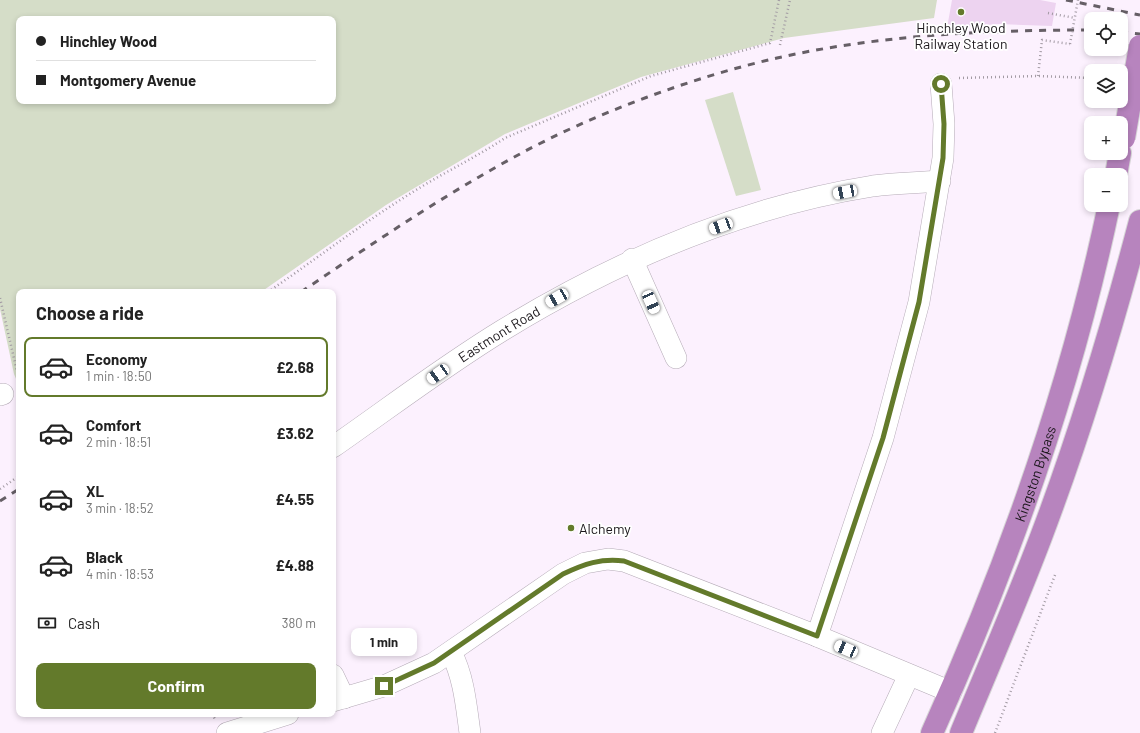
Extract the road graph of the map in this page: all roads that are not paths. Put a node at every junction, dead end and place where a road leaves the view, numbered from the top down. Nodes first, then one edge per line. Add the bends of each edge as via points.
1 (1140, 46) edge
2 (941, 84) road end
3 (1128, 116) edge
4 (940, 181) junction
5 (1108, 212) edge
6 (1140, 221) edge
7 (632, 259) junction
8 (676, 358) dead end
9 (336, 445) edge
10 (817, 636) junction
11 (451, 652) junction
12 (909, 675) junction
13 (336, 690) edge
14 (950, 692) junction
15 (338, 700) edge
16 (278, 717) edge
17 (227, 733) edge
18 (470, 733) edge
19 (882, 733) edge
20 (932, 733) edge
21 (961, 733) edge

1 - 3 highway, bridge
2 - 4 street via 944,124
4 - 7 street, Eastmont Road via 874,186 816,197 732,221
4 - 10 street via 919,302 885,431
5 - 14 highway, Kingston Bypass via 1095,274 1056,414 1025,507
6 - 21 highway, Kingston Bypass via 1087,405 1062,479 1041,538
7 - 8 street
7 - 9 street, Eastmont Road via 580,285 502,330
10 - 11 street via 624,561 608,559 585,563 563,574
10 - 12 street
11 - 15 street via 413,674
11 - 18 street via 458,665 464,687
12 - 14 street
12 - 19 street
13 - 15 street
14 - 20 highway, Kingston Bypass
16 - 17 street

